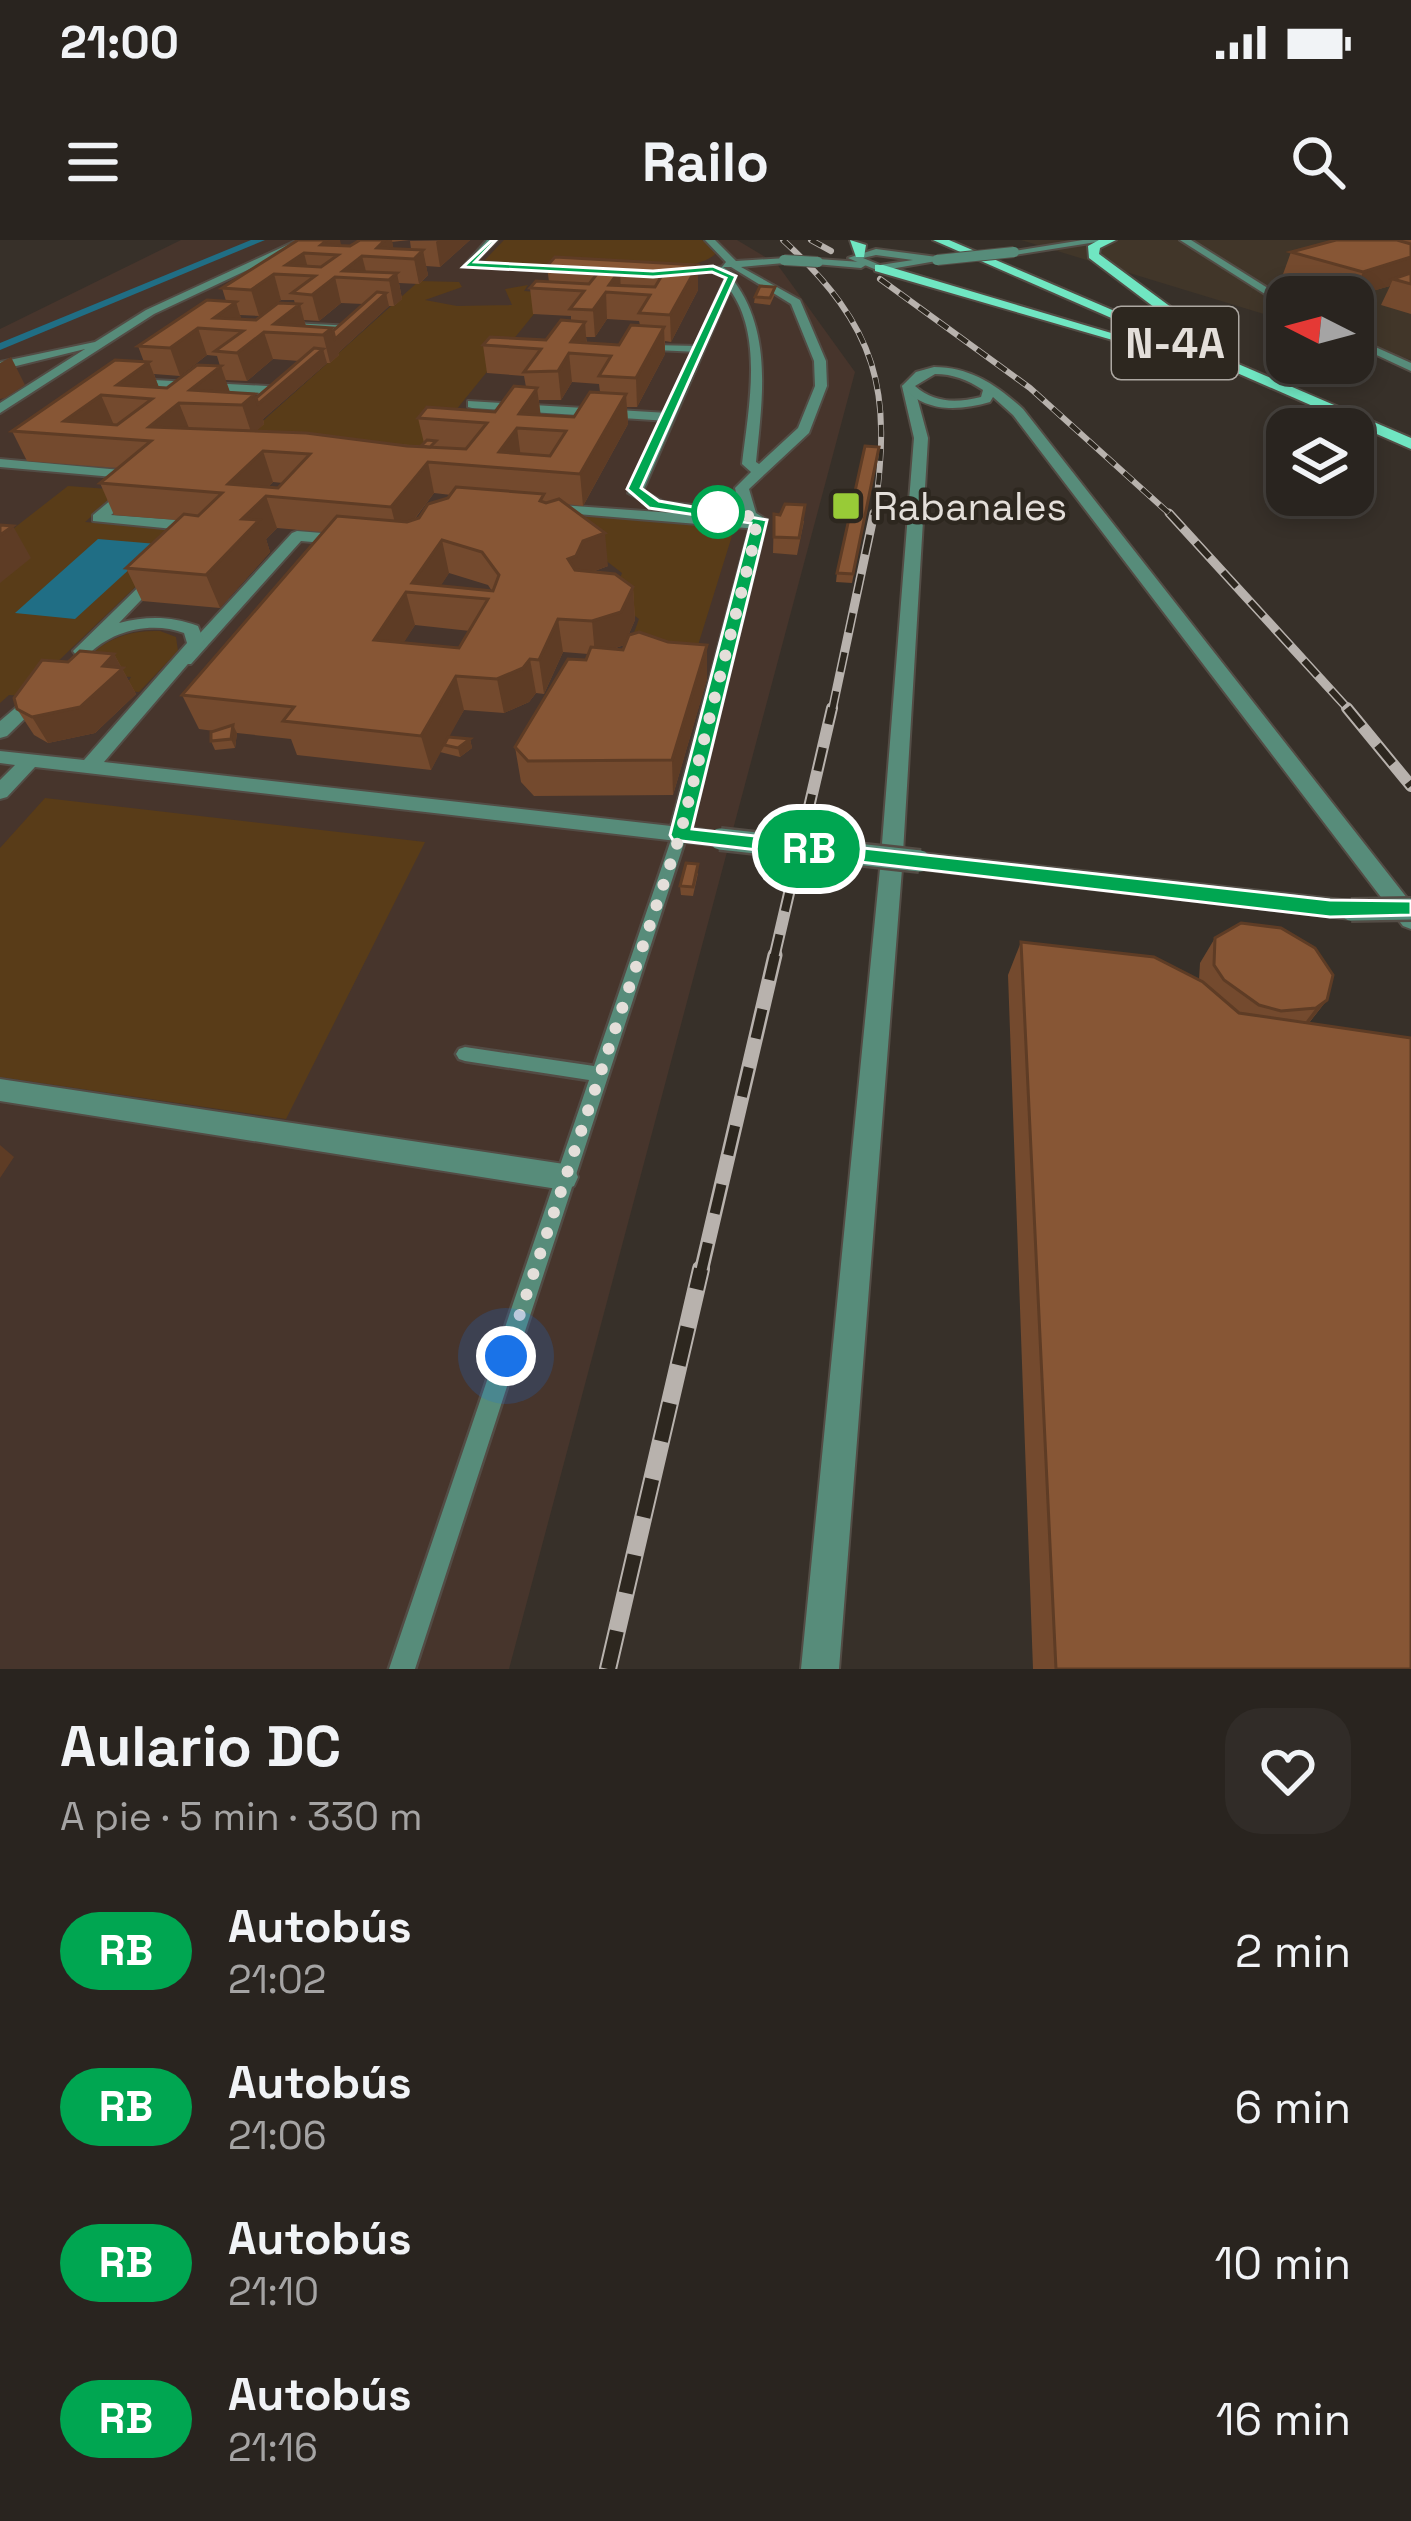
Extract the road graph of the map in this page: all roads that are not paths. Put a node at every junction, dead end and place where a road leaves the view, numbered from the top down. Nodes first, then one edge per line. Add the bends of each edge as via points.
1 (307, 240) edge
2 (492, 240) edge
3 (711, 240) edge
4 (915, 240) edge
5 (939, 240) edge
6 (1072, 240) edge
7 (1107, 240) edge
8 (1180, 242) edge
9 (1018, 252) junction
10 (859, 254) edge
11 (782, 258) junction
12 (904, 261) junction
13 (734, 264) edge
14 (879, 268) junction
15 (593, 271) edge
16 (691, 271) junction
17 (674, 273) edge
18 (1266, 293) edge
19 (263, 323) edge
20 (355, 328) edge
21 (100, 345) junction
22 (656, 347) edge
23 (698, 350) junction
24 (1374, 350) edge
25 (0, 366) edge
26 (1411, 367) edge
27 (0, 375) edge
28 (48, 378) junction
29 (158, 382) edge
30 (1232, 383) junction
31 (908, 386) junction
32 (990, 387) junction
33 (285, 391) edge
34 (472, 404) dead end
35 (970, 404) junction
36 (1287, 408) edge
37 (0, 409) edge
38 (668, 417) junction
39 (1040, 435) junction
40 (1404, 441) edge
41 (1374, 447) edge
42 (0, 463) edge
43 (1411, 464) edge
44 (758, 470) junction
45 (535, 507) edge
46 (750, 513) junction
47 (362, 541) edge
48 (189, 542) edge
49 (174, 558) edge
50 (82, 651) junction
51 (183, 662) junction
52 (65, 667) edge
53 (49, 683) edge
54 (0, 732) edge
55 (0, 757) edge
56 (31, 760) junction
57 (89, 767) junction
58 (0, 792) edge
59 (680, 835) junction
60 (1411, 909) edge
61 (1411, 920) edge
62 (465, 1054) dead end
63 (598, 1074) junction
64 (0, 1090) edge
65 (564, 1177) junction
66 (402, 1669) edge
67 (820, 1669) edge

1 - 21 street via 150,312
2 - 15 street via 467,265
3 - 13 street
4 - 30 main road, N-4A
5 - 40 main road, N-4A
6 - 9 street
7 - 9 street
7 - 40 main road via 1093,255 1206,340
8 - 18 street
9 - 12 street, bridge
10 - 11 street, bridge
10 - 12 street
10 - 14 street
11 - 13 street
11 - 13 street
12 - 14 street
13 - 16 street
13 - 16 street
13 - 23 street
13 - 44 street via 754,325 749,464
13 - 44 street via 796,302 820,361 821,386 804,430
14 - 30 main road via 1078,324
16 - 17 street
19 - 20 street
21 - 25 street
21 - 28 street
22 - 23 street
23 - 38 street
24 - 26 street
27 - 28 street
28 - 37 street
29 - 33 street
30 - 36 main road, N-4A
31 - 32 street via 943,372
31 - 35 street via 932,402
31 - 67 street via 921,438
32 - 35 street via 986,399
32 - 39 street
34 - 38 street
35 - 39 street via 1009,411
38 - 46 street via 634,489 646,500 660,492
39 - 61 street
41 - 43 main road
42 - 48 street via 148,476 98,518 205,526
44 - 46 street via 742,488
45 - 46 street
46 - 59 street
47 - 51 street via 297,536
49 - 50 street
50 - 51 street via 122,627 177,624 196,637
50 - 52 street
51 - 57 street
53 - 54 street
55 - 56 street
56 - 57 street
56 - 58 street
57 - 59 street
59 - 60 street, bridge via 1351,910
59 - 63 lane
62 - 63 lane
63 - 65 lane
64 - 65 street
65 - 66 lane

